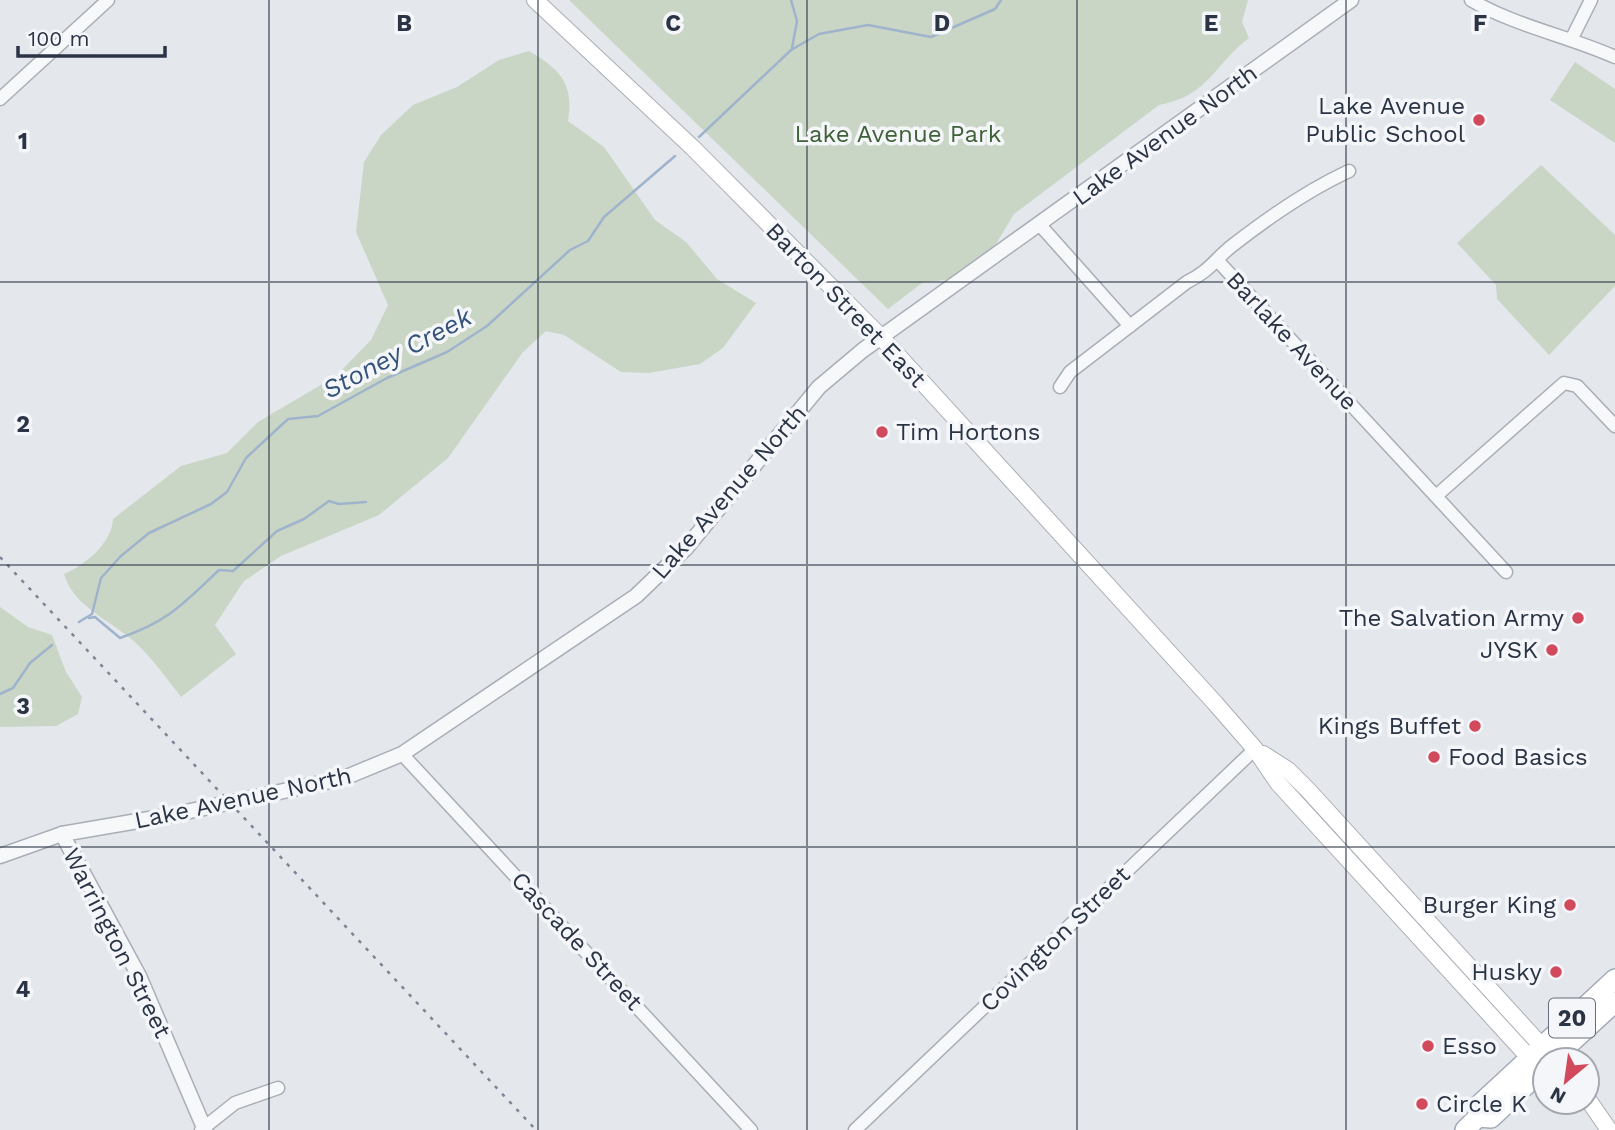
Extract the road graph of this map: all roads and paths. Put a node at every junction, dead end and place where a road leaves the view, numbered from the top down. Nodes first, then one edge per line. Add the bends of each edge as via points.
1 (108, 0) edge
2 (535, 0) edge
3 (1351, 0) edge
4 (1471, 0) edge
5 (1591, 0) edge
6 (1572, 38) junction
7 (1615, 57) edge
8 (2, 94) edge
9 (1349, 171) dead end
10 (1040, 225) junction
11 (1217, 260) junction
12 (1130, 326) junction
13 (881, 337) junction
14 (1060, 387) dead end
15 (1615, 426) edge
16 (1436, 496) junction
17 (1506, 572) dead end
18 (1255, 748) junction
19 (402, 754) junction
20 (62, 834) junction
21 (0, 856) edge
22 (1451, 947) junction
23 (1438, 958) junction
24 (1615, 979) edge
25 (1615, 1002) edge
26 (1532, 1046) edge
27 (1558, 1046) edge
28 (1564, 1046) edge
29 (1531, 1048) edge
30 (1531, 1071) edge
31 (278, 1088) dead end
32 (1597, 1117) edge
33 (1472, 1124) edge
34 (203, 1129) edge
35 (751, 1130) edge
36 (855, 1130) edge
37 (1609, 1130) edge

1 - 8 street
2 - 13 main road, Barton Street East via 693,148
3 - 10 street, Lake Avenue North
4 - 6 street via 1495,13
5 - 6 street
6 - 7 street
9 - 11 street via 1322,184
10 - 12 street
10 - 13 street, Lake Avenue North
11 - 12 street, Barlake Avenue
11 - 16 street, Barlake Avenue
12 - 14 street, Barlake Avenue via 1070,372
13 - 18 main road, Barton Street East
13 - 19 street, Lake Avenue North via 820,387 686,548 636,596
15 - 16 street via 1577,386 1564,383
16 - 17 street, Barlake Avenue
18 - 22 main road, Barton Street East via 1288,770
18 - 23 main road, Barton Street East via 1278,783
18 - 36 street, Covington Street
19 - 20 street, Lake Avenue North via 344,778
19 - 35 street, Cascade Street
20 - 21 street, Lake Avenue North
20 - 34 street, Warrington Street via 139,976
22 - 23 main road
22 - 26 main road, Barton Street East
23 - 29 main road, Barton Street East
24 - 27 main road, 20
25 - 28 main road, 20
30 - 33 main road, 20 via 1479,1105
31 - 34 street via 235,1103
32 - 37 main road

